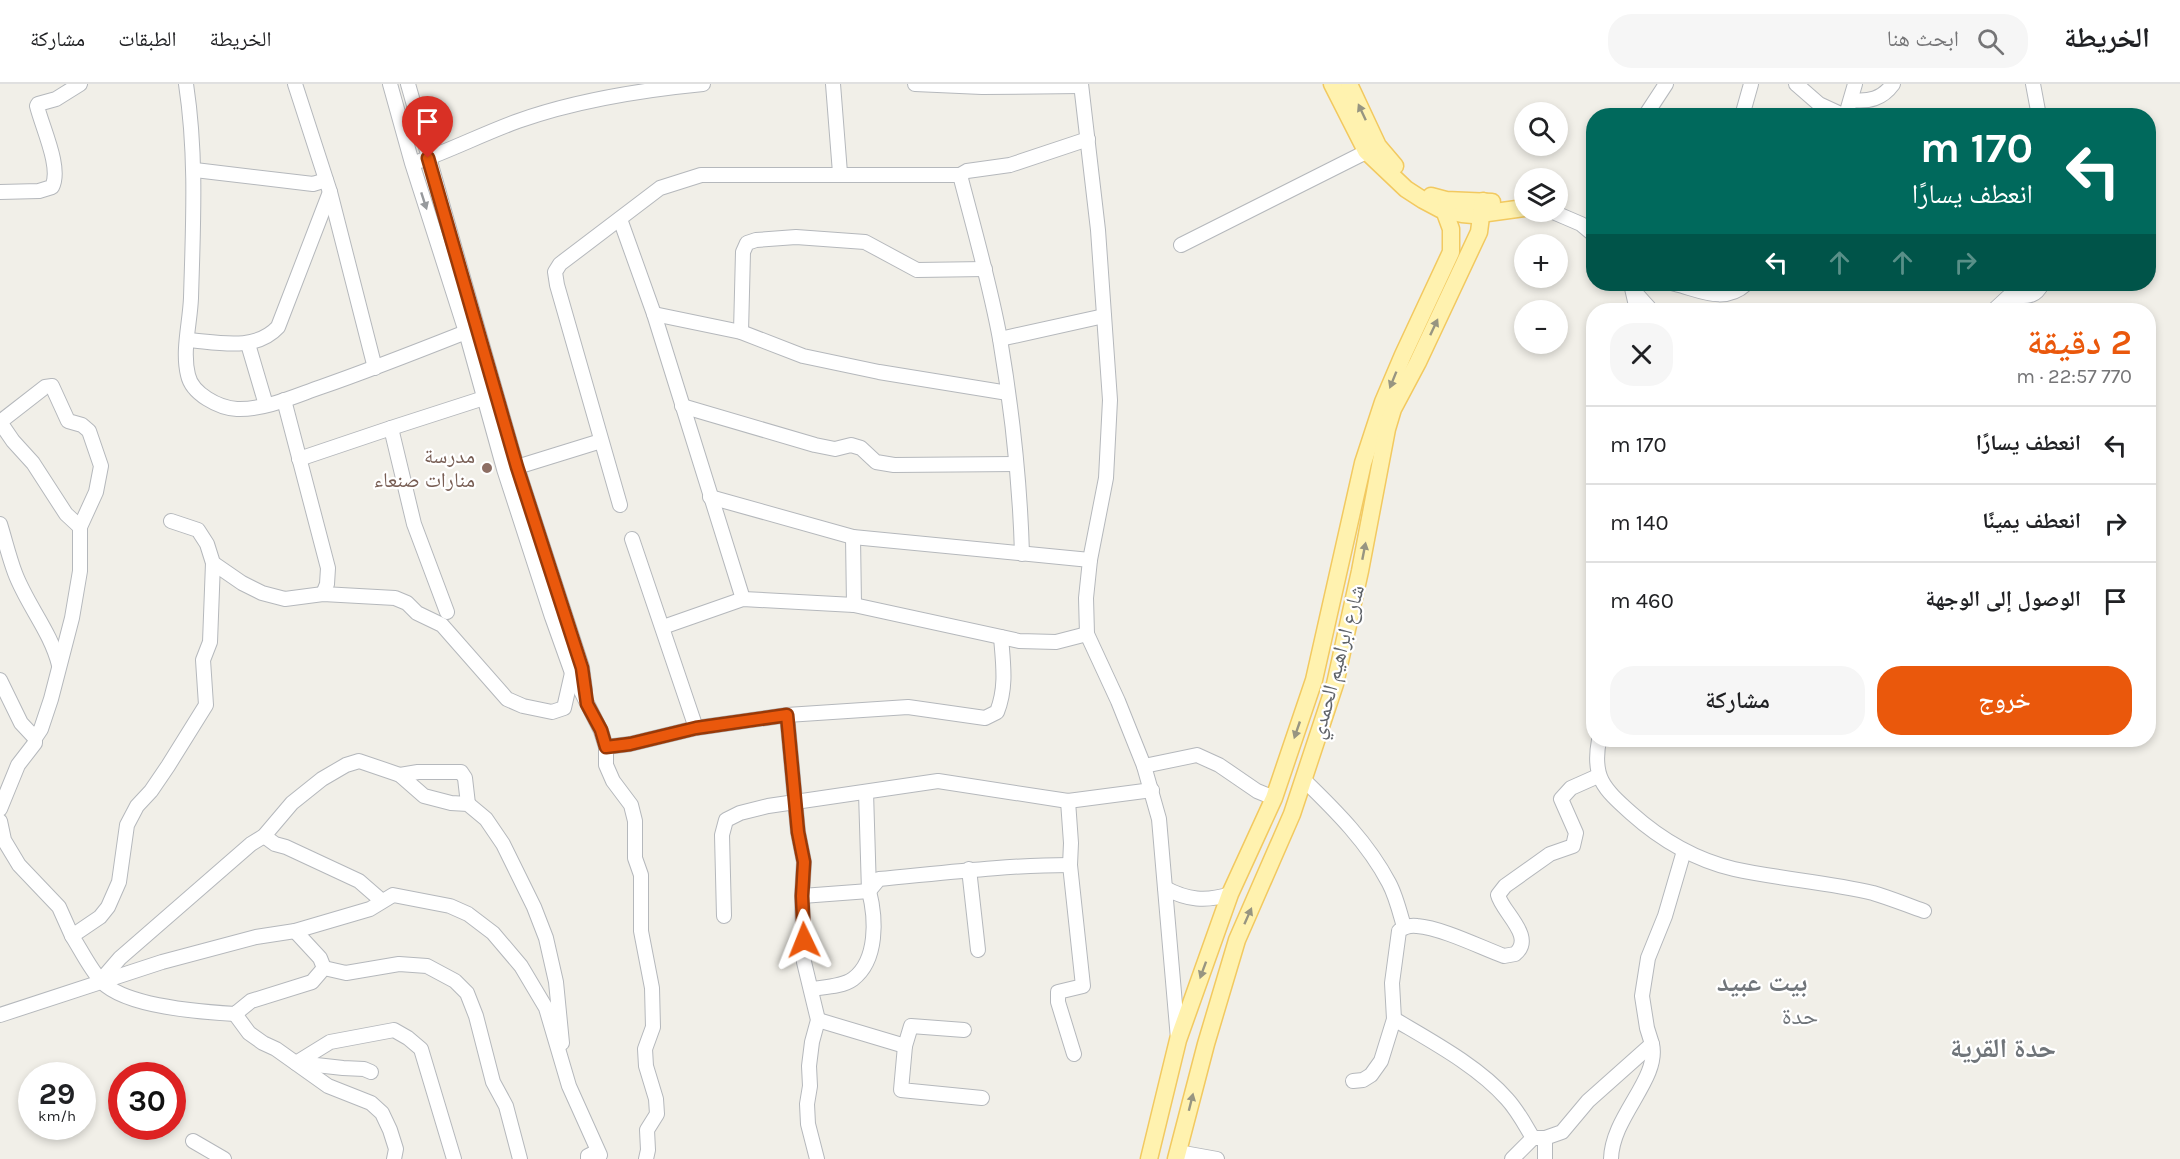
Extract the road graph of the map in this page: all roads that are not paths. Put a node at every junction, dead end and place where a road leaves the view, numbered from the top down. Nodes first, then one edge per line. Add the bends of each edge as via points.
1 (80, 84) edge
2 (186, 84) edge
3 (295, 84) edge
4 (390, 84) edge
5 (408, 84) edge
6 (703, 84) edge
7 (833, 84) edge
8 (915, 84) edge
9 (1332, 84) edge
10 (1349, 84) edge
11 (1666, 84) edge
12 (1751, 84) edge
13 (1796, 84) edge
14 (1854, 84) edge
15 (1893, 84) edge
16 (2032, 84) edge
17 (1081, 85) edge
18 (1851, 100) junction
19 (1650, 108) edge
20 (1744, 108) edge
21 (1829, 108) edge
22 (1848, 108) edge
23 (2037, 108) edge
24 (1088, 139) junction
25 (1372, 149) junction
26 (428, 158) junction
27 (412, 163) junction
28 (195, 170) junction
29 (840, 173) junction
30 (960, 175) junction
31 (328, 186) junction
32 (0, 192) edge
33 (1482, 208) junction
34 (1514, 208) edge
35 (1444, 210) junction
36 (1514, 210) edge
37 (1568, 218) edge
38 (620, 219) junction
39 (1586, 228) edge
40 (1479, 232) junction
41 (1181, 245) dead end
42 (985, 269) junction
43 (1635, 291) edge
44 (1702, 291) edge
45 (1735, 291) edge
46 (2037, 291) edge
47 (1645, 303) edge
48 (2002, 303) edge
49 (654, 314) junction
50 (1104, 316) junction
51 (466, 332) junction
52 (741, 332) junction
53 (999, 339) junction
54 (188, 340) junction
55 (248, 344) junction
56 (1410, 358) junction
57 (375, 368) junction
58 (1008, 393) junction
59 (484, 398) junction
60 (284, 400) junction
61 (266, 405) junction
62 (682, 406) junction
63 (0, 422) edge
64 (392, 428) junction
65 (601, 441) junction
66 (299, 459) junction
67 (1363, 463) junction
68 (1016, 464) junction
69 (517, 467) junction
70 (1381, 468) junction
71 (710, 497) junction
72 (620, 505) dead end
73 (171, 521) dead end
74 (0, 524) edge
75 (80, 527) junction
76 (853, 537) junction
77 (632, 539) dead end
78 (1022, 554) junction
79 (1090, 560) junction
80 (213, 563) junction
81 (323, 594) junction
82 (744, 599) junction
83 (854, 605) junction
84 (447, 612) dead end
85 (663, 627) junction
86 (1087, 634) junction
87 (1001, 637) junction
88 (59, 666) junction
89 (577, 670) junction
90 (0, 680) edge
91 (787, 715) junction
92 (696, 728) junction
93 (35, 738) junction
94 (606, 747) junction
95 (1598, 747) edge
96 (1144, 766) junction
97 (400, 775) junction
98 (1598, 776) junction
99 (1304, 780) junction
100 (1152, 790) junction
101 (866, 792) junction
102 (1274, 798) junction
103 (1068, 801) junction
104 (796, 802) junction
105 (468, 804) junction
106 (0, 809) edge
107 (0, 821) edge
108 (264, 836) junction
109 (1256, 836) junction
110 (1279, 847) junction
111 (1684, 851) junction
112 (1070, 865) junction
113 (969, 869) junction
114 (1165, 888) junction
115 (869, 891) junction
116 (1230, 894) junction
117 (802, 896) junction
118 (382, 901) junction
119 (1924, 911) dead end
120 (724, 916) dead end
121 (1404, 927) junction
122 (295, 931) junction
123 (72, 936) junction
124 (978, 950) dead end
125 (324, 968) junction
126 (101, 981) junction
127 (811, 989) junction
128 (235, 1014) junction
129 (0, 1015) edge
130 (1394, 1019) junction
131 (818, 1020) junction
132 (964, 1030) dead end
133 (1178, 1040) junction
134 (1652, 1044) junction
135 (904, 1046) junction
136 (561, 1054) junction
137 (1074, 1054) dead end
138 (296, 1063) junction
139 (371, 1072) dead end
140 (1353, 1081) dead end
141 (981, 1098) dead end
142 (1539, 1138) junction
143 (193, 1141) dead end
144 (1177, 1155) edge
145 (597, 1158) edge
146 (224, 1159) edge
147 (394, 1159) edge
148 (454, 1159) edge
149 (520, 1159) edge
150 (646, 1159) edge
151 (817, 1159) edge
152 (1149, 1159) edge
153 (1217, 1159) edge
154 (1512, 1159) edge
155 (1545, 1159) edge
156 (1611, 1159) edge

1 - 32 street via 37,106 56,180 52,188
2 - 28 street
3 - 31 street
4 - 27 street
5 - 26 street
6 - 26 street via 585,102 520,121
7 - 29 street
8 - 17 street
9 - 25 main road
25 -> 10 main road
11 - 19 street
12 - 20 street
13 - 21 street
14 - 18 street
15 - 18 street via 1880,97 1866,102
16 - 23 street
17 - 24 street
18 - 22 street
24 - 30 street via 1010,165
24 - 50 street
25 - 33 main road via 1429,194
25 - 35 main road via 1406,189
25 - 41 street
26 - 27 street
26 - 69 street
27 -> 51 street
28 - 31 street
28 - 54 street
29 - 30 street
29 - 38 street via 701,175 660,188
30 - 42 street
31 - 55 street via 278,327
31 - 57 street
33 - 34 main road
33 - 35 main road via 1462,214
33 - 40 main road, شارع ابراهيم الحمدي
35 - 56 main road, شارع ابراهيم الحمدي via 1451,229 1451,252
36 - 40 main road via 1495,217
37 - 39 street
38 - 49 street
38 - 65 street via 560,264 555,272
56 -> 40 main road, شارع ابراهيم الحمدي
42 - 52 street via 917,270 865,242 796,237 756,240 747,243 744,252
42 - 53 street
43 - 47 street
44 - 45 street
46 - 48 street via 2027,297 2008,297
49 - 52 street
49 - 62 street
50 - 53 street
50 - 79 street via 1110,400 1106,478
51 - 57 street
51 - 59 street
52 - 58 street via 803,356
53 - 58 street
54 - 55 street
54 - 61 street via 188,376 195,390 237,409
55 - 61 street
56 -> 67 main road, شارع ابراهيم الحمدي via 1383,402
56 - 70 main road, شارع ابراهيم الحمدي via 1387,429
57 - 60 street
58 - 68 street
59 - 64 street
59 - 89 street via 552,617
60 - 61 street
60 - 66 street
62 - 68 street via 815,445 835,449 851,445 861,448 876,462
62 - 71 street
63 - 75 street via 66,514
63 - 75 street via 45,387 52,386 68,421 89,431 101,466 96,492
64 - 66 street
64 - 84 street via 414,524
65 - 69 street
65 - 72 street
66 - 81 street via 328,568
67 - 70 main road
67 -> 102 main road, شارع ابراهيم الحمدي via 1314,680
68 - 78 street
69 - 89 street
99 -> 70 main road, شارع ابراهيم الحمدي via 1335,684
71 - 76 street
71 - 82 street
73 - 80 street via 198,530
74 - 88 street via 15,574 51,641
75 - 88 street via 80,571
76 - 78 street
76 - 83 street
77 - 85 street
78 - 79 street
79 - 86 street
80 - 81 street via 242,583 285,599
80 - 123 street via 210,642 203,660 206,705 127,825 118,882 108,907
81 - 89 street via 395,598 407,603 417,613 442,625 507,699 523,706 552,712 564,708
82 - 83 street
82 - 85 street
83 - 87 street
85 - 92 street
86 - 87 street via 1056,642
86 - 96 street
87 - 91 street via 1005,684 1002,700 997,712 985,718 908,707
88 - 93 street via 42,729
89 - 94 street
90 - 93 street via 21,723
91 - 92 street
91 - 104 street
92 - 94 street
93 - 106 street via 18,765
94 - 150 street via 606,765 631,805 635,821 635,858 641,875 641,931 652,988 653,1027 645,1049 657,1114 647,1130
95 - 98 street
96 - 100 street
96 - 102 street via 1197,754 1257,792
97 - 105 street via 424,796
97 - 105 street via 461,772
97 - 108 street via 359,761 346,765 322,778 292,803
98 - 111 street via 1641,822
98 - 121 street via 1571,788 1561,799 1576,833 1573,846 1550,854 1498,895 1521,931 1521,945 1515,954 1504,956 1440,932
99 - 110 main road, شارع ابراهيم الحمدي
99 - 121 street via 1364,843 1390,884
100 - 103 street
100 - 114 street via 1163,847
101 - 103 street via 938,781
101 - 104 street
101 - 115 street
102 - 109 main road, شارع ابراهيم الحمدي
103 - 112 street
104 - 117 street via 804,862
104 - 120 street via 740,813 726,820 722,835
105 - 136 street via 486,819 502,844 546,938 561,1016
107 - 123 street via 4,840 19,865 59,907
108 - 118 street via 359,881
108 - 126 street via 120,958
109 - 110 main road
109 - 116 main road, شارع ابراهيم الحمدي
144 -> 110 main road, شارع ابراهيم الحمدي via 1237,940
111 - 119 street via 1732,869 1874,894
111 - 134 street via 1648,958 1643,986
112 - 113 street
112 - 137 street via 1083,986 1058,992 1058,1002
113 - 115 street via 879,879
113 - 124 street
114 - 116 street via 1196,899
114 - 133 street
115 - 117 street
115 - 127 street via 873,907 872,946 862,969 851,980
116 -> 133 main road, شارع ابراهيم الحمدي
117 - 127 street via 804,962
118 - 122 street via 370,909
118 - 136 street via 393,895 450,906 493,933 521,966 546,1008
121 - 130 street via 1397,936 1392,983
122 - 125 street via 320,958
122 - 126 street via 256,937
123 - 126 street
125 - 128 street via 312,982 251,1001
125 - 149 street via 346,973 399,964 427,966 455,981 467,993 476,1016 493,1082 506,1106
126 - 128 street via 123,995 158,1004
126 - 129 street
127 - 131 street
128 - 138 street via 249,1033
130 - 140 street via 1377,1068 1364,1080
130 - 142 street via 1489,1082
131 - 135 street
131 - 151 street via 812,1042 807,1104
132 - 135 street via 911,1026
133 - 152 main road, شارع ابراهيم الحمدي
134 - 142 street via 1588,1101 1562,1132
134 - 156 street via 1655,1056 1620,1122
135 - 141 street via 901,1090
136 - 145 street
138 - 139 street
138 - 147 street via 328,1086 370,1103 382,1113 396,1149
138 - 148 street via 330,1042 394,1030 408,1038 421,1049
142 - 154 street
142 - 155 street
143 - 146 street
144 - 153 street

